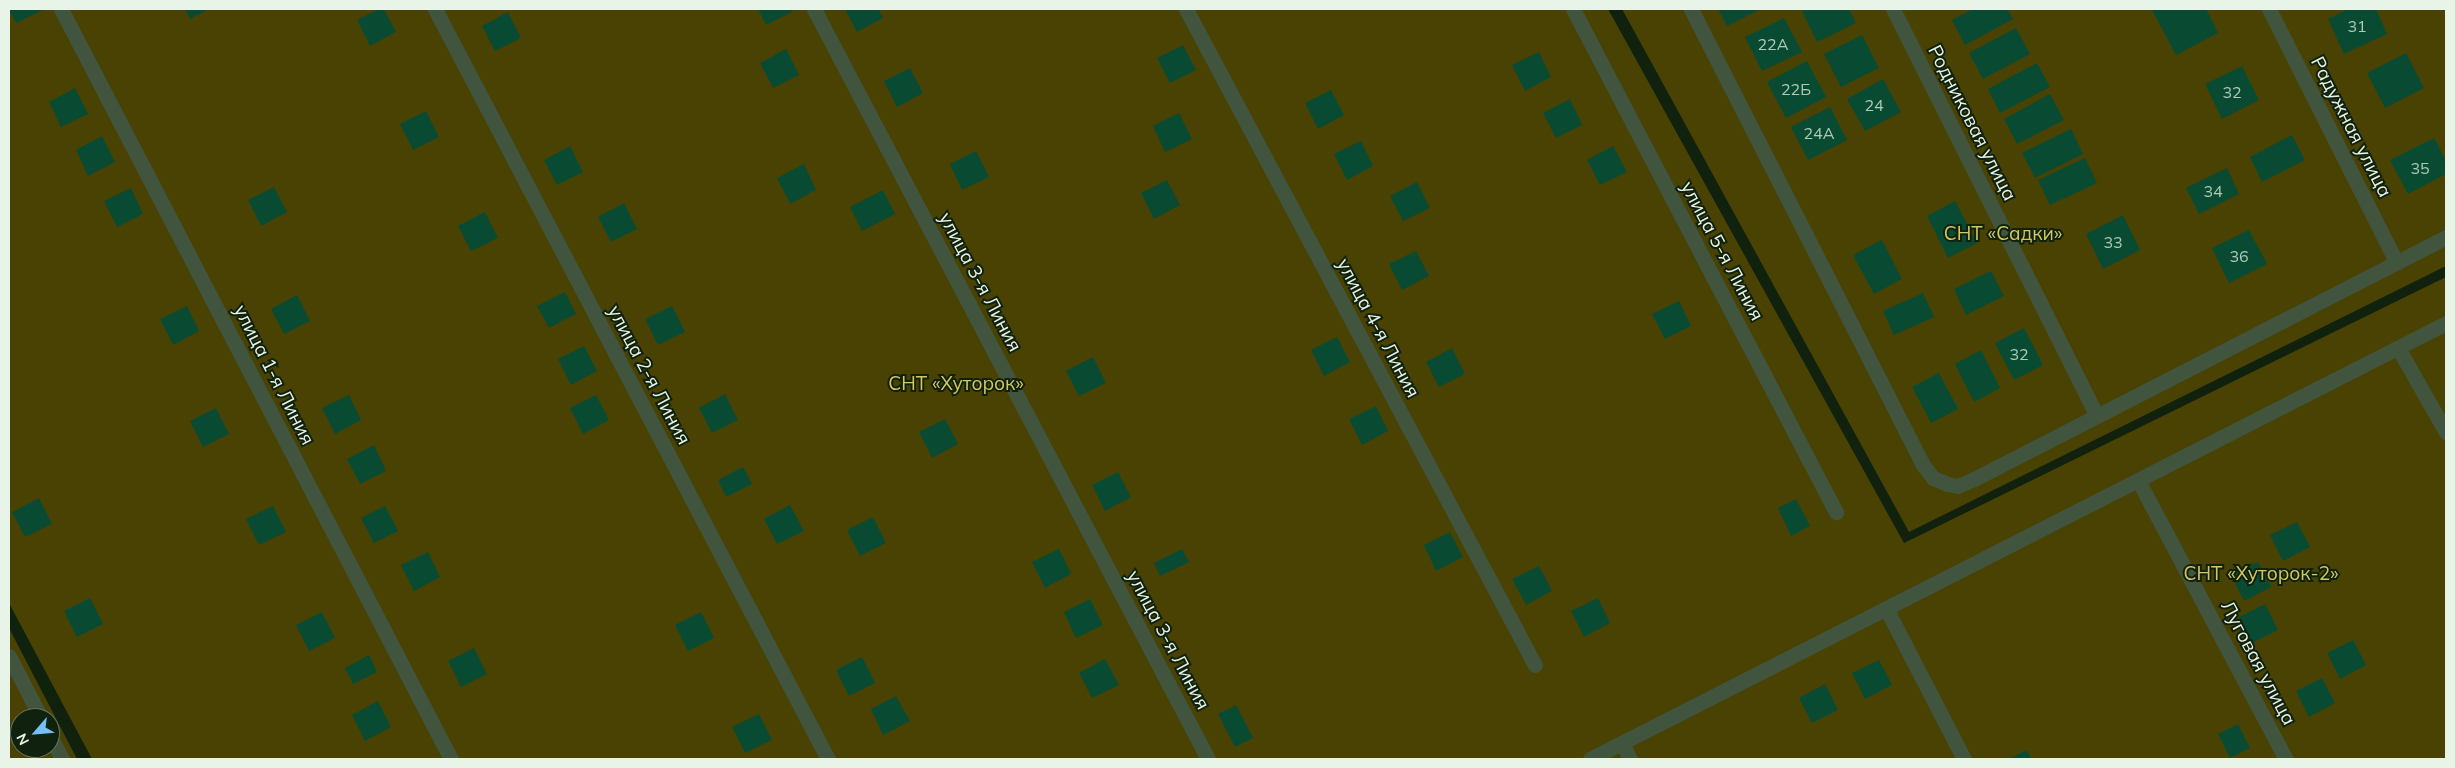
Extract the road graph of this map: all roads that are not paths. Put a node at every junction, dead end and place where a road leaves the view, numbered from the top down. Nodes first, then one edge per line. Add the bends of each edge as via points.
1 (62, 9) edge
2 (435, 9) edge
3 (814, 9) edge
4 (1186, 9) edge
5 (1572, 9) edge
6 (1691, 9) edge
7 (1893, 9) edge
8 (2269, 9) edge
9 (2446, 237) edge
10 (2396, 263) junction
11 (2446, 323) edge
12 (2398, 348) junction
13 (2096, 416) junction
14 (2446, 432) edge
15 (2138, 480) junction
16 (1836, 512) dead end
17 (1887, 610) junction
18 (9, 656) edge
19 (1535, 665) dead end
20 (36, 708) edge
21 (1622, 743) junction
22 (451, 759) edge
23 (828, 759) edge
24 (1208, 759) edge
25 (1590, 759) edge
26 (1630, 759) edge
27 (1964, 759) edge
28 (2286, 759) edge

1 - 22 street, улица 1-я Линия
2 - 23 street, улица 2-я Линия
3 - 24 street, улица 3-я Линия
4 - 19 street, улица 4-я Линия
5 - 16 street, улица 5-я Линия
6 - 13 street via 1933,478 1958,486
7 - 13 street, Родниковая улица
8 - 10 street, Радужная улица
9 - 10 street
10 - 13 street
11 - 12 street
12 - 14 street
12 - 15 street
15 - 17 street
15 - 28 street, Луговая улица
17 - 21 street
17 - 27 street
18 - 20 street
21 - 25 street
21 - 26 street

